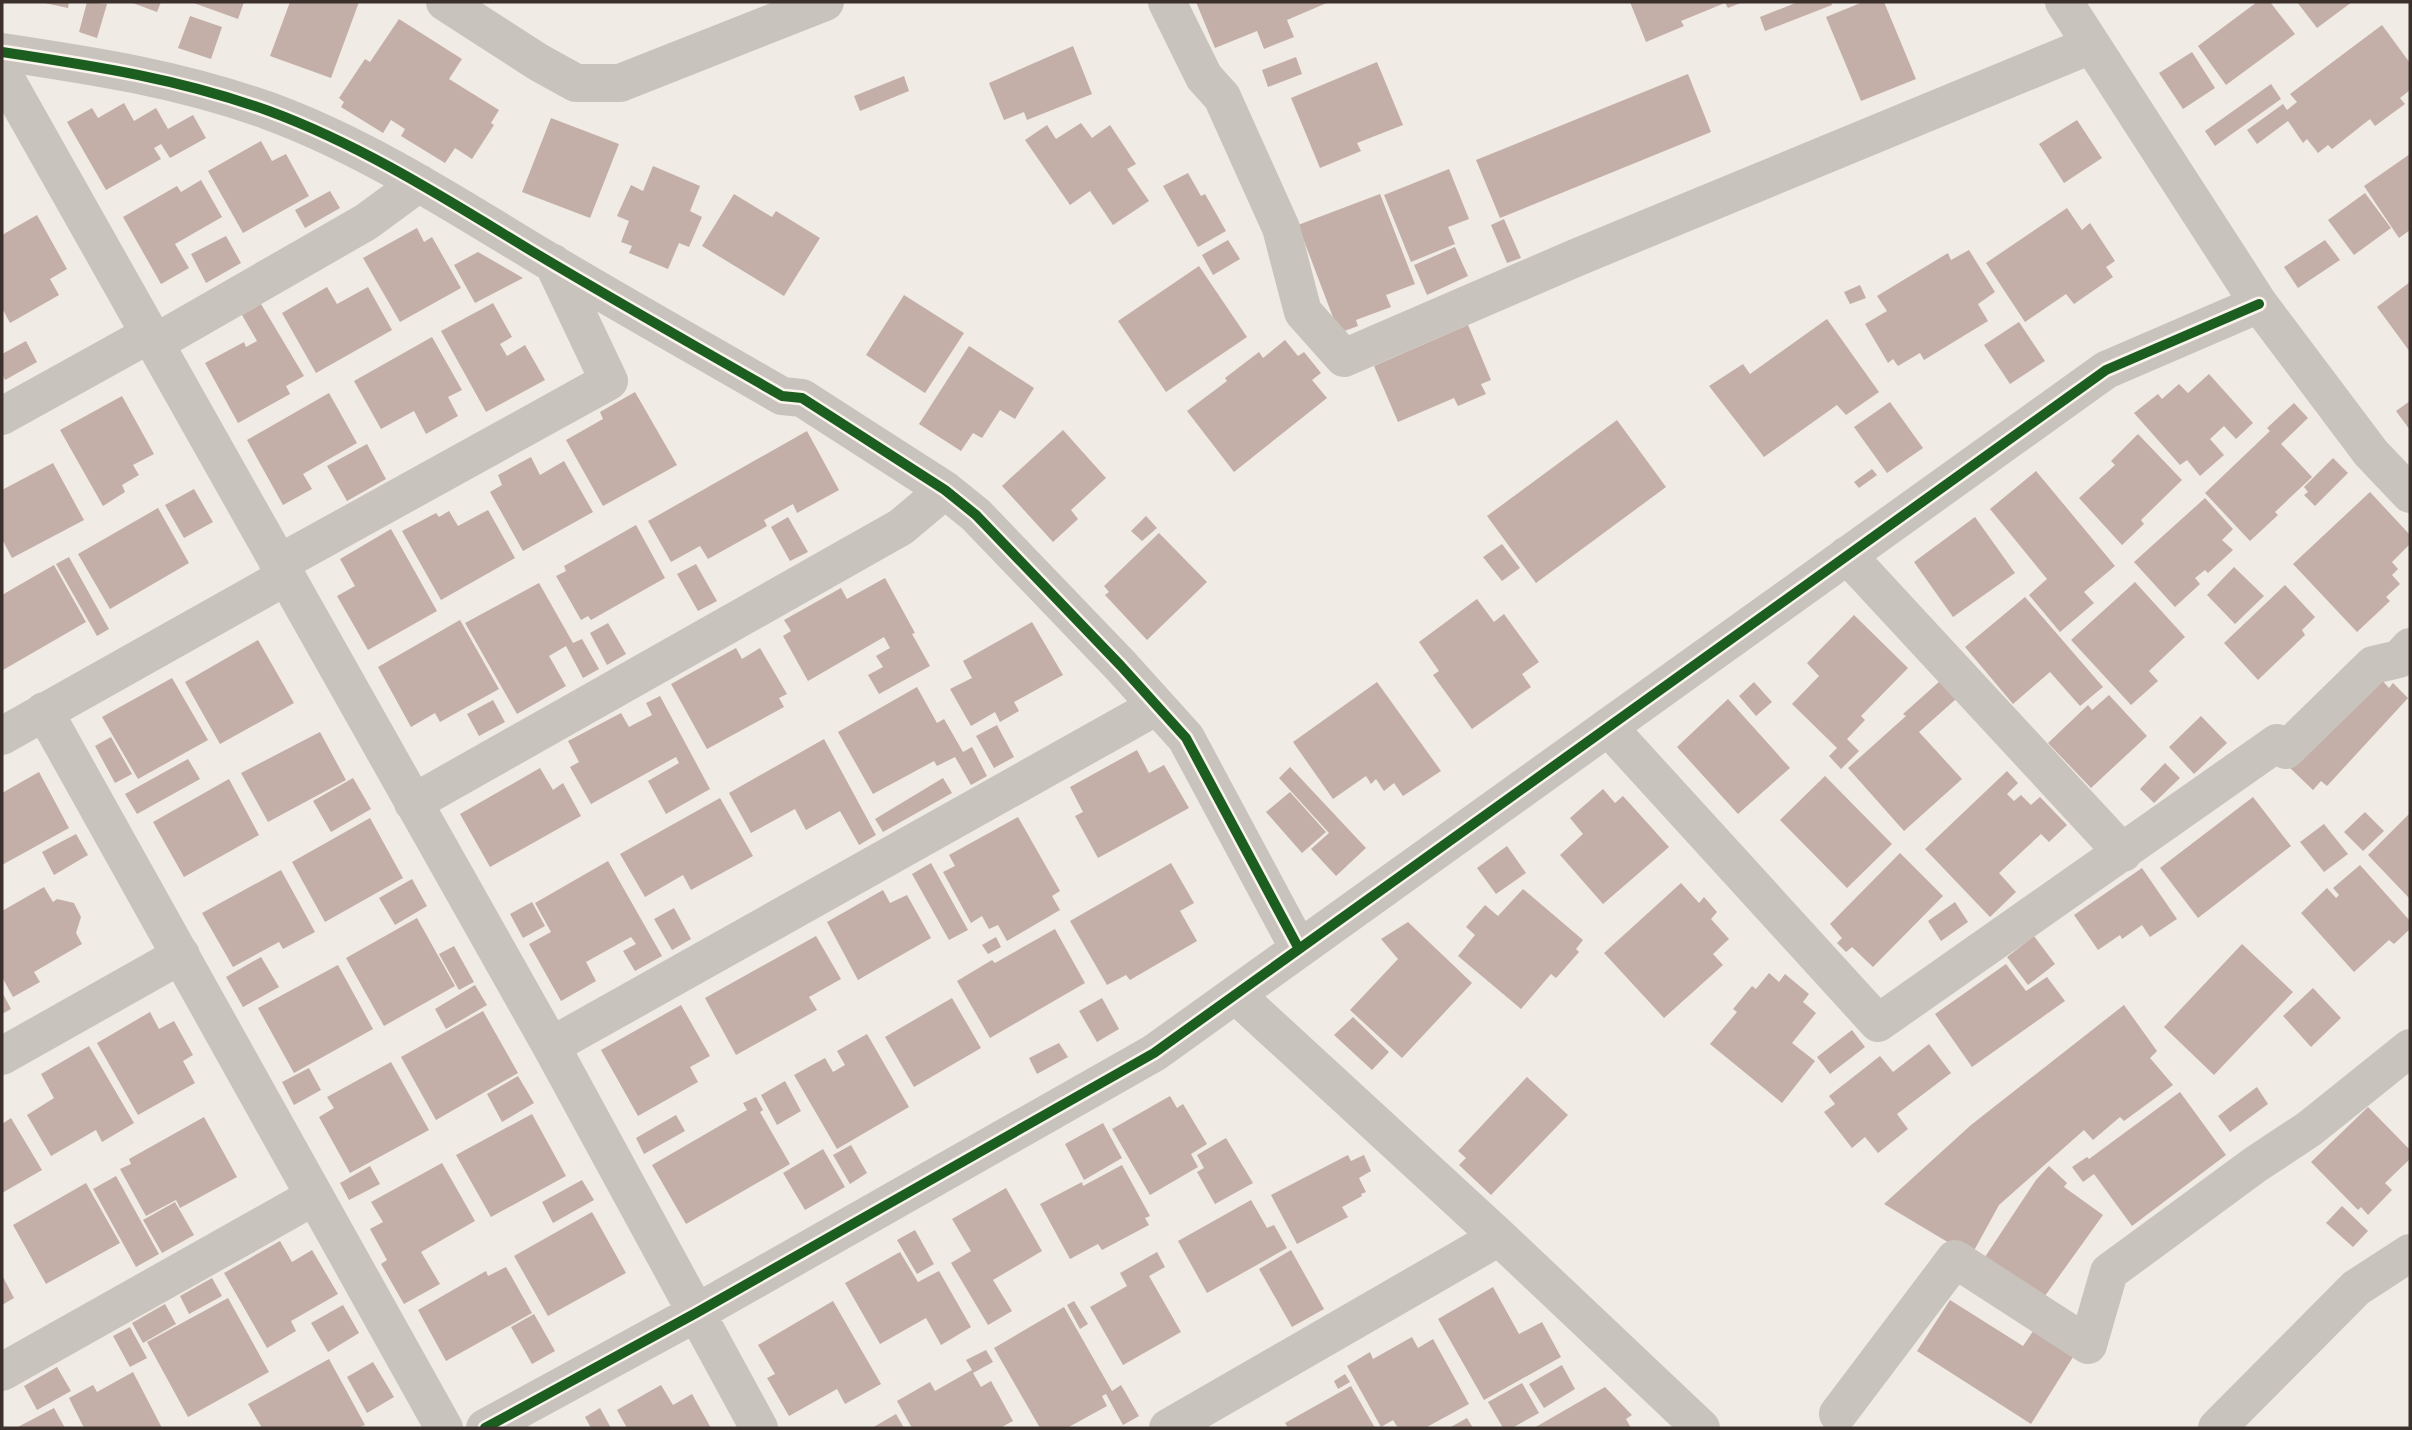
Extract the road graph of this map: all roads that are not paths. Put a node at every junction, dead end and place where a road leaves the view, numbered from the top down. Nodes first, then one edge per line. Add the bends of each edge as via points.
1 (445, 2) edge
2 (825, 2) edge
3 (1167, 2) edge
4 (2064, 2) edge
5 (758, 13) edge
6 (2091, 45) junction
7 (2, 52) edge
8 (2, 72) edge
9 (419, 183) junction
10 (553, 263) junction
11 (2259, 304) junction
12 (152, 339) junction
13 (2, 416) edge
14 (945, 490) junction
15 (2410, 494) edge
16 (1847, 555) junction
17 (282, 570) junction
18 (2410, 647) edge
19 (1157, 706) junction
20 (44, 711) junction
21 (1608, 727) junction
22 (2, 736) edge
23 (413, 803) junction
24 (2123, 853) junction
25 (1299, 949) junction
26 (181, 955) junction
27 (1236, 995) junction
28 (551, 1046) junction
29 (2410, 1048) edge
30 (2, 1056) edge
31 (313, 1197) junction
32 (1499, 1237) junction
33 (2410, 1252) edge
34 (696, 1313) junction
35 (2, 1372) edge
36 (1838, 1414) dead end
37 (444, 1428) edge
38 (485, 1428) edge
39 (759, 1428) edge
40 (1168, 1428) edge
41 (1701, 1428) edge
42 (2217, 1428) edge

1 - 5 street via 576,83 593,84 620,83
2 - 5 street
3 - 6 street via 1204,78 1222,97 1281,228 1303,312 1343,358
4 - 6 street
6 - 11 street
7 - 9 street via 119,69 200,88 337,140
8 - 12 street
9 - 10 street
9 - 12 street via 366,222
10 - 14 street via 782,396 802,398
10 - 17 street via 609,381
11 - 15 street via 2371,453
11 - 16 street via 2106,370
12 - 13 street
12 - 17 street
14 - 19 street via 976,515
14 - 23 street via 901,527
16 - 21 street
16 - 24 street
17 - 20 street
17 - 23 street
18 - 24 street via 2399,659 2373,664 2286,750 2277,743
19 - 25 street via 1186,738
19 - 28 street
20 - 22 street
20 - 26 street
21 - 24 street via 1878,1023
21 - 25 street
23 - 28 street
25 - 27 street
26 - 30 street
26 - 31 street
27 - 32 street
27 - 34 street via 1154,1053
28 - 34 street
29 - 36 street via 2309,1129 2109,1272 2088,1345 1955,1259
31 - 35 street
31 - 37 street
32 - 40 street
32 - 41 street
33 - 42 street via 2356,1288
34 - 38 street
34 - 39 street

